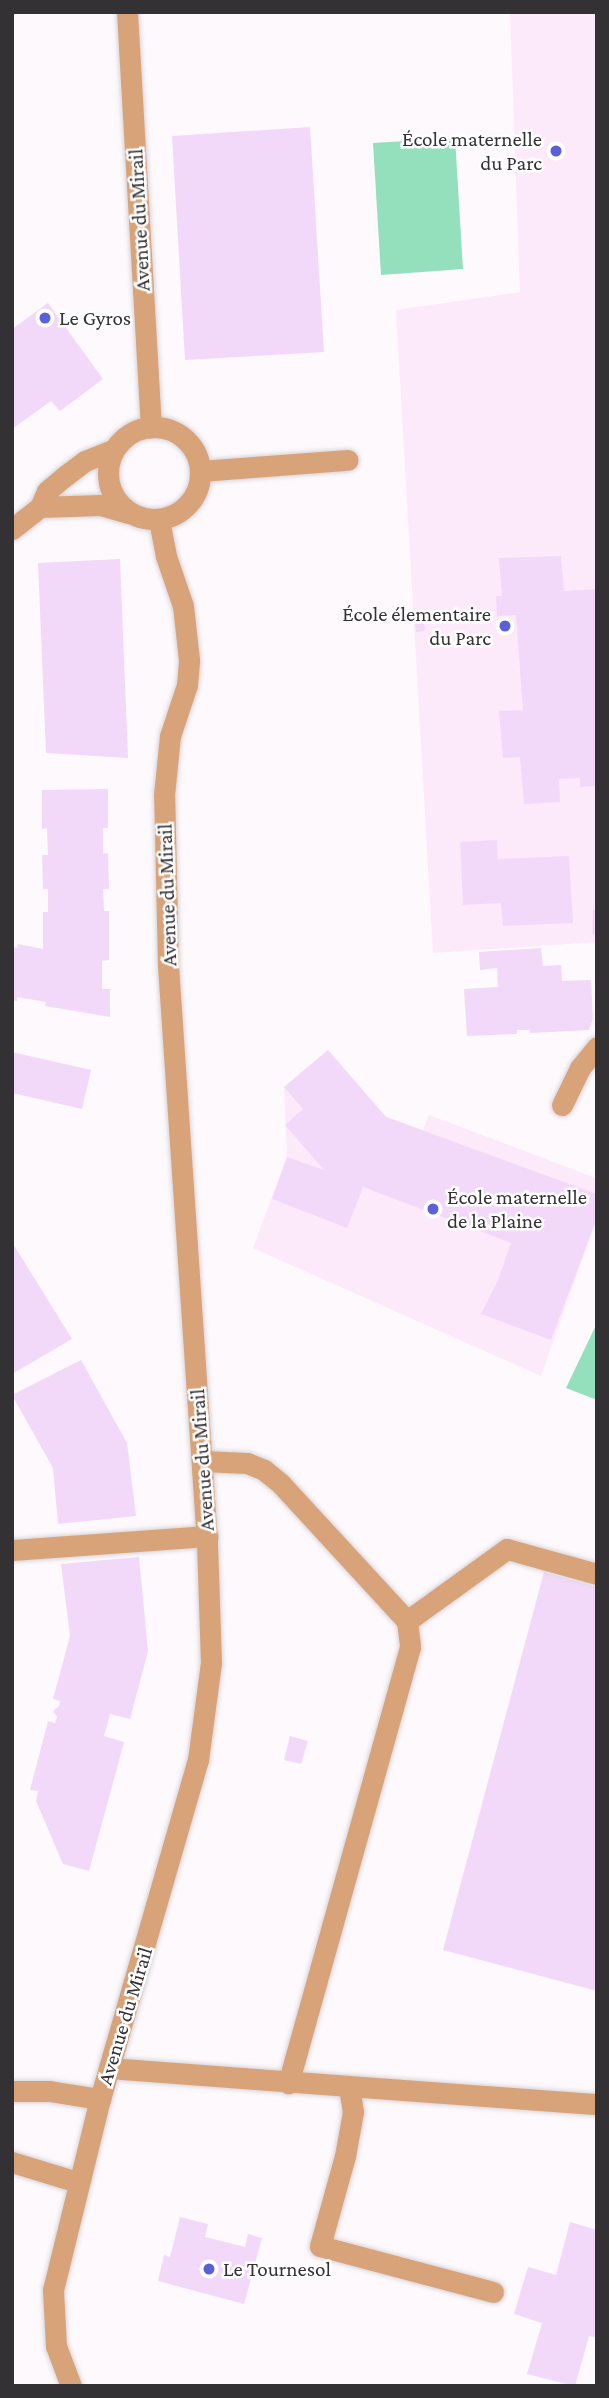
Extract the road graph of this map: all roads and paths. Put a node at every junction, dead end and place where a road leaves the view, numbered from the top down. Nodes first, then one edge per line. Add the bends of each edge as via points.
1 (127, 12) edge
2 (151, 427) junction
3 (114, 449) junction
4 (348, 460) dead end
5 (200, 471) junction
6 (40, 507) junction
7 (131, 514) junction
8 (159, 520) junction
9 (13, 528) edge
10 (597, 1047) edge
11 (562, 1105) dead end
12 (202, 1461) junction
13 (207, 1536) junction
14 (12, 1550) edge
15 (597, 1574) edge
16 (407, 1620) junction
17 (109, 2068) junction
18 (288, 2083) junction
19 (349, 2087) junction
20 (12, 2091) edge
21 (100, 2099) junction
22 (597, 2104) edge
23 (12, 2162) edge
24 (77, 2182) junction
25 (493, 2292) dead end
26 (71, 2386) edge

1 - 2 street, Avenue du Mirail
2 - 3 street via 136,430
2 - 5 street via 181,435 192,447
3 - 6 street via 65,476 47,491
3 - 7 street via 108,463 111,492
4 - 5 street
5 - 8 street via 188,506
6 - 7 street via 100,505
6 - 9 street
7 - 8 street
8 - 12 street, Avenue du Mirail via 183,606 189,660 187,685 170,736 164,795 168,965
10 - 11 street via 575,1076
12 - 13 street, Avenue du Mirail
12 - 16 street via 247,1462 264,1470
13 - 14 street
13 - 17 street, Avenue du Mirail via 211,1663 198,1760
15 - 16 street via 507,1549
16 - 18 street via 410,1647
17 - 18 street
17 - 21 street, Avenue du Mirail
18 - 19 street
19 - 22 street
19 - 25 street via 353,2112 345,2156 320,2246
20 - 21 street
21 - 24 street, Avenue du Mirail
23 - 24 street
24 - 26 street, Avenue du Mirail via 53,2290 56,2346

